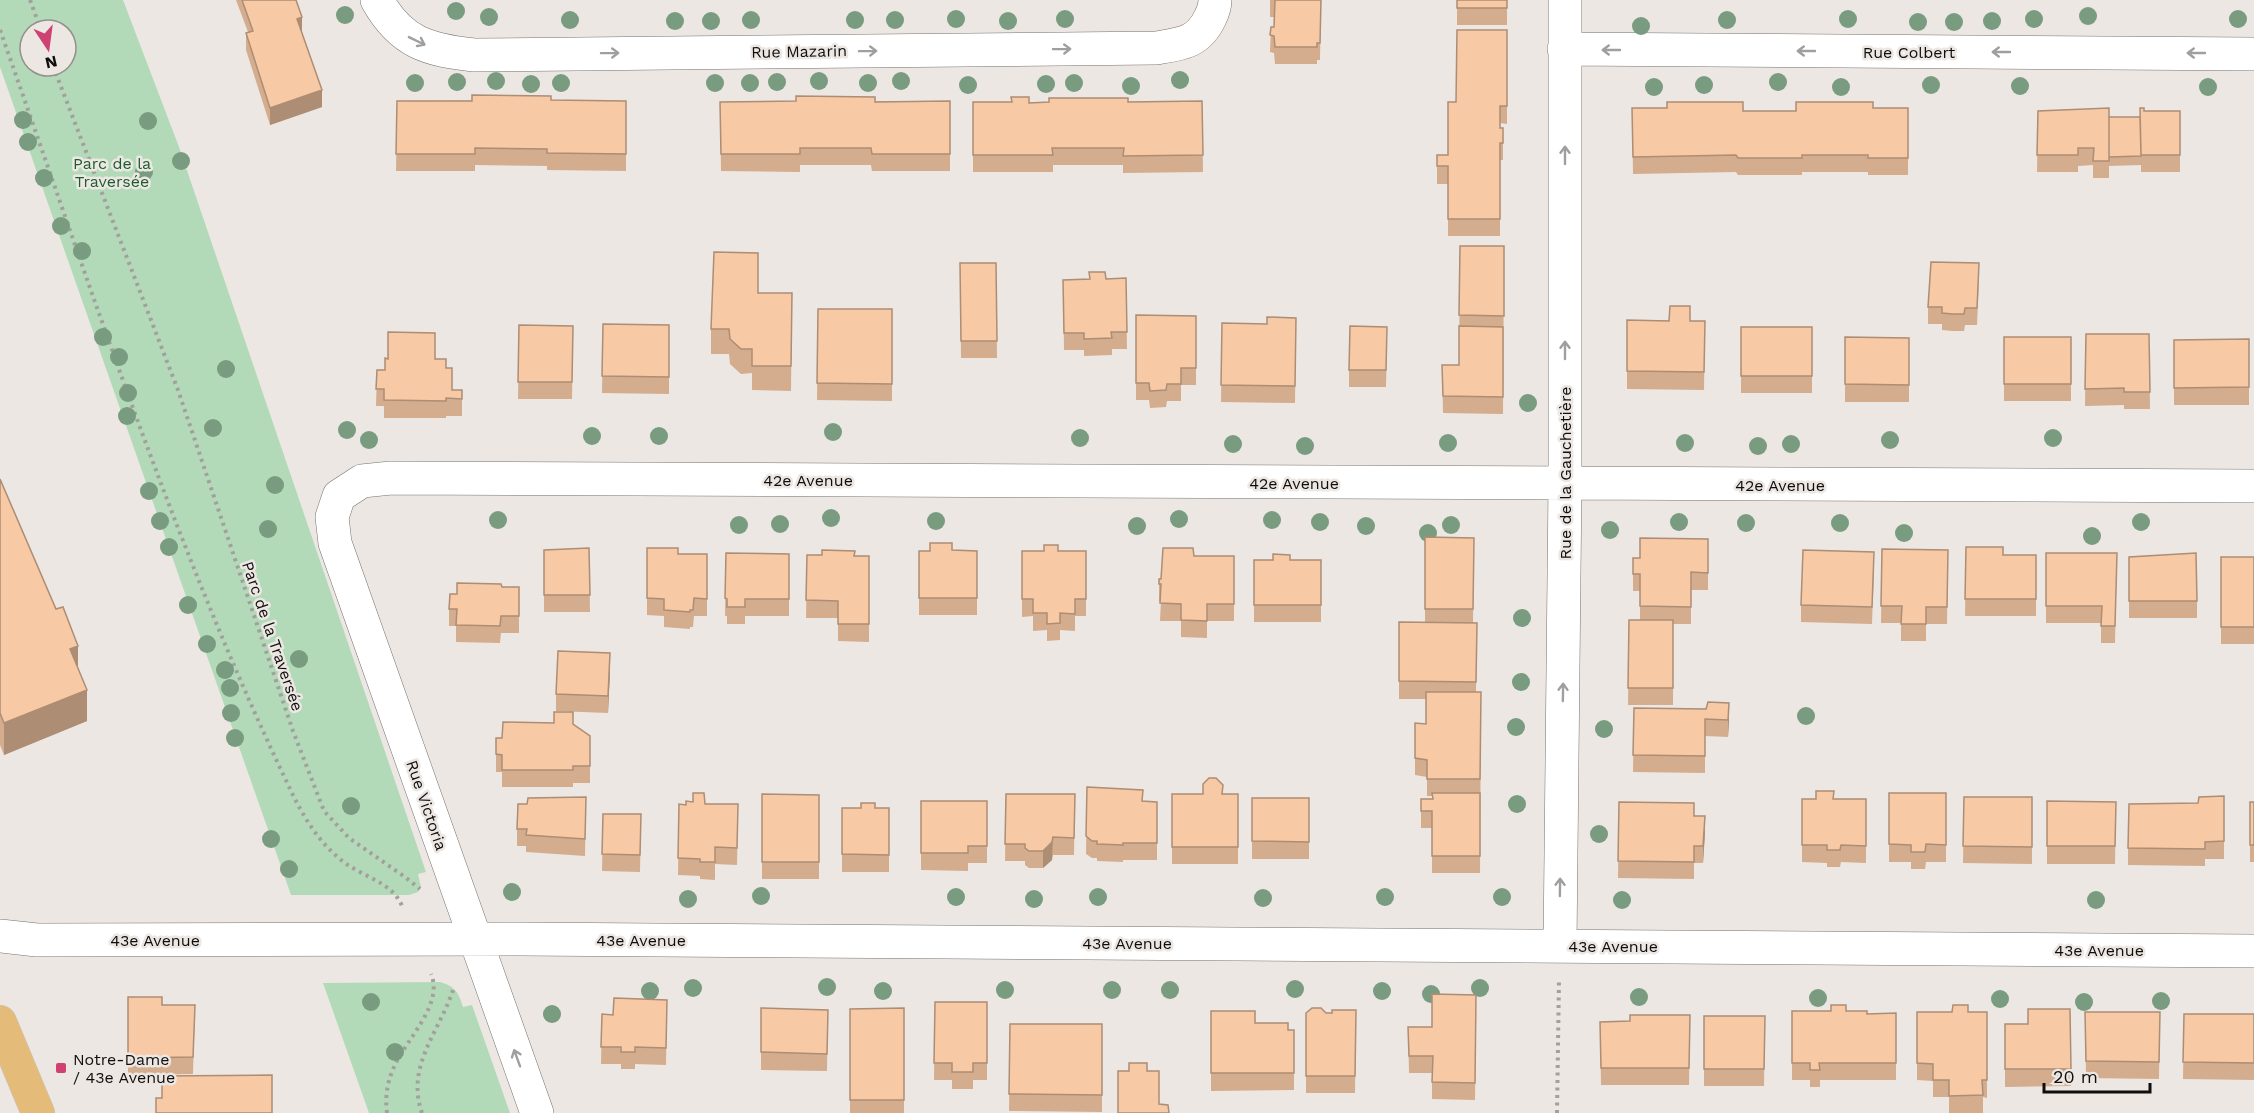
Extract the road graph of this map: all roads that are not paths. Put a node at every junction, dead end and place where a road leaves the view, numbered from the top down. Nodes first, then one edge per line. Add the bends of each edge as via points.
1 (377, 0) edge
2 (1215, 0) edge
3 (1565, 0) edge
4 (1564, 49) junction
5 (2254, 54) edge
6 (1565, 484) junction
7 (2254, 486) edge
8 (339, 496) joint
9 (0, 936) edge
10 (474, 939) junction
11 (1560, 946) junction
12 (2254, 951) edge
13 (0, 1022) edge
14 (39, 1113) edge
15 (537, 1113) edge

1 -> 2 street, Rue Mazarin via 387,17 410,38 439,51 474,55 1156,48 1183,44 1204,31
3 - 4 street, Rue de la Gauchetière
5 -> 4 street, Rue Colbert
6 -> 4 street, Rue de la Gauchetière
6 - 7 street, 42e Avenue
6 - 8 street, 42e Avenue via 391,478 362,481
11 -> 6 street, Rue de la Gauchetière
8 - 10 street, Rue Victoria via 332,518 335,543
9 - 10 street, 43e Avenue via 37,940
10 - 11 street, 43e Avenue
15 -> 10 street, Rue Victoria
11 - 12 street, 43e Avenue
13 - 14 main road

